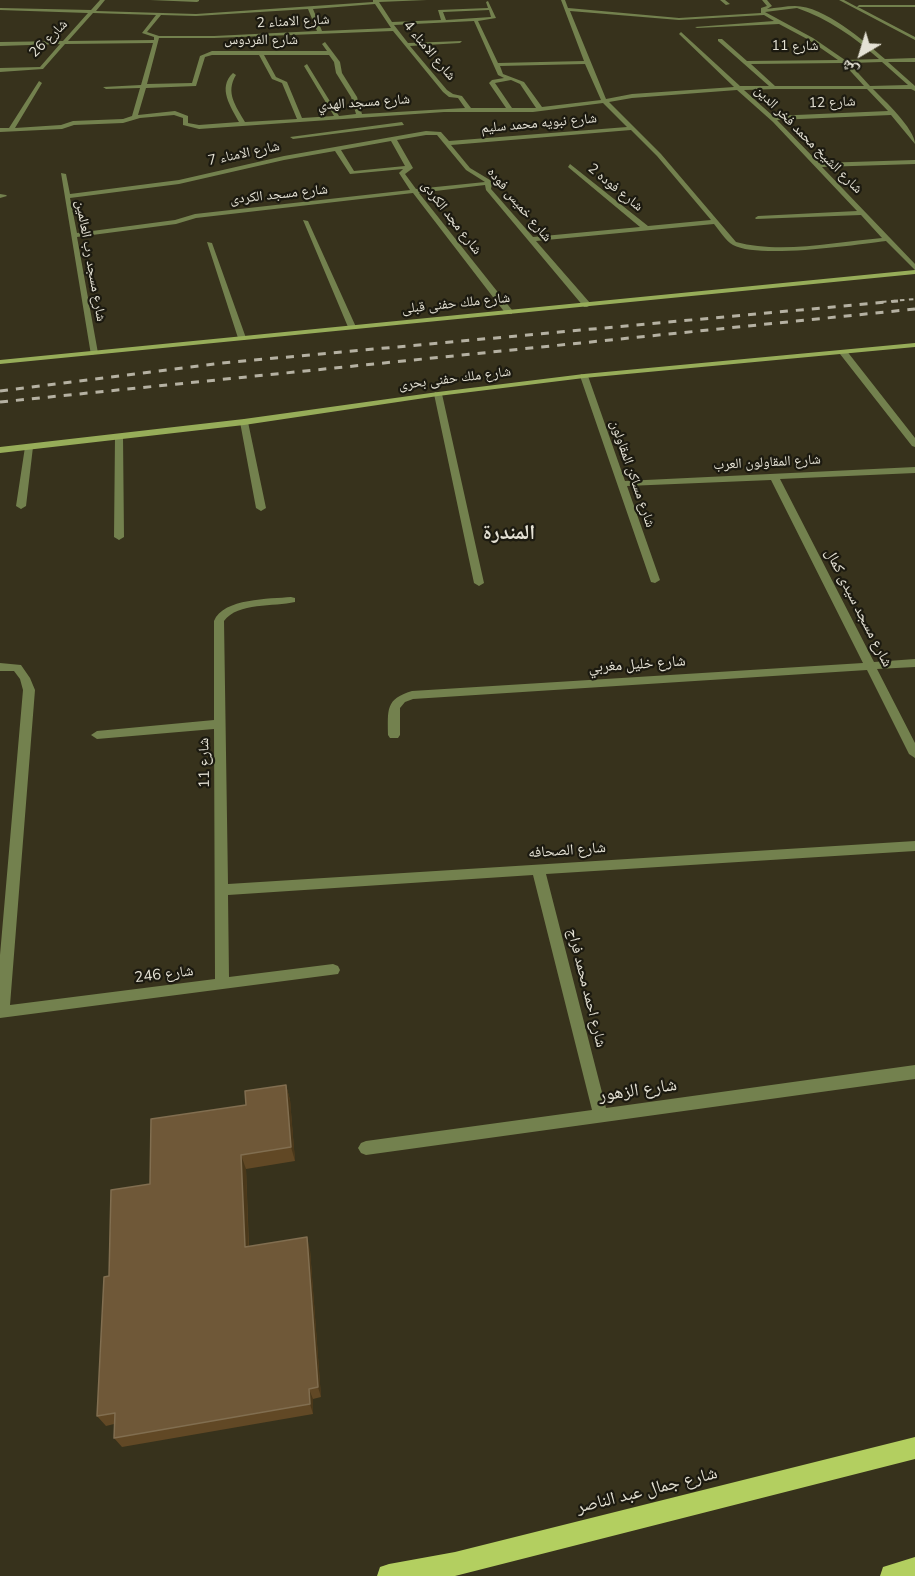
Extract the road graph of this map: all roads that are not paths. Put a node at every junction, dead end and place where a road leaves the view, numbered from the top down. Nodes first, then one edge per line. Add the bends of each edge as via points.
1 (103, 0) edge
2 (152, 0) edge
3 (425, 0) edge
4 (563, 0) edge
5 (722, 0) edge
6 (764, 0) edge
7 (841, 0) edge
8 (896, 0) edge
9 (197, 1) edge
10 (375, 2) edge
11 (488, 2) dead end
12 (857, 6) junction
13 (901, 6) junction
14 (915, 6) edge
15 (310, 8) junction
16 (0, 9) edge
17 (490, 9) junction
18 (567, 9) junction
19 (93, 12) junction
20 (763, 12) junction
21 (160, 14) junction
22 (196, 15) junction
23 (736, 15) junction
24 (476, 21) junction
25 (444, 22) junction
26 (780, 22) junction
27 (750, 25) junction
28 (393, 27) junction
29 (698, 27) dead end
30 (320, 32) junction
31 (681, 33) dead end
32 (156, 39) junction
33 (915, 39) edge
34 (720, 40) dead end
35 (460, 42) dead end
36 (62, 43) junction
37 (0, 44) edge
38 (326, 44) dead end
39 (408, 45) junction
40 (331, 52) junction
41 (261, 53) junction
42 (915, 60) edge
43 (587, 62) junction
44 (845, 62) junction
45 (884, 62) junction
46 (746, 63) junction
47 (496, 65) junction
48 (307, 66) dead end
49 (0, 70) edge
50 (234, 75) dead end
51 (511, 79) junction
52 (39, 83) dead end
53 (106, 87) dead end
54 (141, 87) junction
55 (739, 88) junction
56 (774, 88) junction
57 (867, 88) junction
58 (914, 88) edge
59 (604, 101) junction
60 (540, 109) junction
61 (510, 110) junction
62 (470, 111) junction
63 (893, 113) junction
64 (359, 116) junction
65 (135, 117) junction
66 (337, 117) junction
67 (772, 118) junction
68 (291, 120) junction
69 (300, 120) junction
70 (243, 124) junction
71 (402, 124) dead end
72 (632, 128) junction
73 (0, 130) edge
74 (10, 130) junction
75 (906, 130) junction
76 (915, 130) edge
77 (426, 132) joint
78 (292, 137) junction
79 (393, 139) junction
80 (915, 142) edge
81 (448, 143) junction
82 (337, 149) junction
83 (297, 156) junction
84 (915, 162) edge
85 (818, 165) junction
86 (570, 166) dead end
87 (409, 167) junction
88 (63, 174) dead end
89 (489, 183) junction
90 (415, 192) junction
91 (67, 196) junction
92 (863, 213) junction
93 (758, 218) dead end
94 (305, 221) dead end
95 (714, 222) junction
96 (646, 228) junction
97 (74, 235) junction
98 (532, 239) junction
99 (889, 239) junction
100 (209, 243) dead end
101 (915, 270) edge
102 (587, 305) junction
103 (509, 312) junction
104 (352, 327) junction
105 (242, 338) junction
106 (915, 345) edge
107 (843, 352) junction
108 (94, 353) junction
109 (0, 362) edge
110 (584, 376) junction
111 (438, 394) junction
112 (244, 422) junction
113 (119, 437) junction
114 (915, 444) edge
115 (29, 447) junction
116 (0, 450) edge
117 (915, 470) edge
118 (774, 476) junction
119 (621, 484) junction
120 (21, 506) dead end
121 (261, 508) dead end
122 (120, 537) dead end
123 (655, 580) dead end
124 (479, 583) dead end
125 (291, 600) dead end
126 (915, 663) edge
127 (870, 665) junction
128 (0, 666) edge
129 (220, 724) junction
130 (97, 735) dead end
131 (394, 735) dead end
132 (915, 754) edge
133 (915, 846) edge
134 (538, 869) junction
135 (222, 890) junction
136 (333, 970) dead end
137 (222, 984) junction
138 (1, 1012) edge
139 (915, 1072) edge
140 (601, 1116) junction
141 (366, 1148) dead end
142 (915, 1448) edge
143 (915, 1569) edge
144 (389, 1576) edge
145 (892, 1576) edge

1 - 19 street, شارع 26
2 - 9 street
3 - 10 street
4 - 18 street
5 - 23 street
6 - 20 street via 770,6
7 - 12 street
8 - 13 street
9 - 22 street
10 - 15 street
10 - 28 street, شارع الامناء 4
11 - 17 street
12 - 13 street
12 - 33 street
13 - 14 street
15 - 22 street
15 - 30 street
16 - 19 street
17 - 24 street via 494,18
17 - 25 street via 440,11
18 - 23 street via 671,19
18 - 43 street
19 - 21 street
19 - 36 street, شارع 26
20 - 23 street
20 - 26 street
20 - 45 street via 797,7 820,15 857,37
21 - 22 street
21 - 32 street via 144,33
23 - 27 street
24 - 25 street, شارع الامناء 2
24 - 47 street
25 - 28 street, شارع الامناء 2
26 - 27 street
26 - 44 street
27 - 29 street
28 - 30 street, شارع الامناء 2
28 - 39 street, شارع الامناء 4
30 - 32 street, شارع الامناء 2
31 - 55 street, شارع الشيخ محمد فخر الدين
32 - 36 street, شارع الامناء 2
32 - 54 street
34 - 46 street
35 - 39 street
36 - 37 street, شارع الامناء 2
36 - 49 street, شارع 26 via 41,68
38 - 40 street
39 - 62 street, شارع الامناء 4 via 451,96 460,97
40 - 41 street, شارع الفردوس
40 - 64 street via 354,97
41 - 54 street, شارع الفردوس via 207,54 194,85
41 - 69 street via 274,78 284,82
42 - 45 street, شارع 11
43 - 47 street
43 - 59 street
44 - 45 street, شارع 11
44 - 46 street, شارع 11
44 - 57 street
45 - 58 street
46 - 56 street
47 - 51 street via 501,75
48 - 66 street
50 - 70 street via 226,89
51 - 60 street via 522,83
51 - 61 street via 492,83
52 - 74 street
53 - 54 street, شارع الفردوس
54 - 65 street
55 - 56 street, شارع مسجد الهدي
55 - 59 street, شارع مسجد الهدي
55 - 67 street, شارع الشيخ محمد فخر الدين
56 - 57 street, شارع مسجد الهدي
57 - 58 street, شارع مسجد الهدي
57 - 63 street
59 - 60 street, شارع مسجد الهدي
59 - 72 street
60 - 61 street, شارع مسجد الهدي
61 - 62 street, شارع مسجد الهدي
62 - 64 street, شارع مسجد الهدي
63 - 67 street, شارع 12
63 - 75 street
64 - 66 street, شارع مسجد الهدي
65 - 70 street, شارع مسجد الهدي via 180,114 186,117 185,124 193,127
65 - 74 street, شارع مسجد الهدي via 74,123 62,128
66 - 69 street, شارع مسجد الهدي
67 - 85 street, شارع الشيخ محمد فخر الدين
68 - 69 street, شارع مسجد الهدي
68 - 70 street, شارع مسجد الهدي
68 - 78 street
71 - 78 street
72 - 81 street, شارع نبويه محمد سليم
72 - 95 street
73 - 74 street, شارع مسجد الهدي
75 - 76 street
75 - 80 street
77 - 79 street, شارع الامناء 7
77 - 81 street, شارع خميس فوده via 439,133
78 - 83 street
79 - 82 street, شارع الامناء 7
79 - 87 street, شارع مجد الكردى
81 - 89 street, شارع خميس فوده via 468,169
82 - 83 street, شارع الامناء 7
82 - 87 street via 352,173
83 - 91 street, شارع الامناء 7 via 179,182
84 - 85 street
85 - 92 street, شارع الشيخ محمد فخر الدين
86 - 96 street, شارع فوده 2
87 - 90 street, شارع مجد الكردى via 402,173
88 - 91 street, شارع مسجد رب العالمين
89 - 90 street, شارع مسجد الكردى
89 - 98 street, شارع خميس فوده via 488,189
90 - 97 street, شارع مسجد الكردى via 195,216
90 - 103 street, شارع مجد الكردى
91 - 97 street, شارع مسجد رب العالمين
92 - 93 street
92 - 99 street, شارع الشيخ محمد فخر الدين
94 - 104 street
95 - 96 street
95 - 99 street via 734,243 752,248
96 - 98 street
97 - 108 street, شارع مسجد رب العالمين
98 - 102 street, شارع خميس فوده
99 - 101 street, شارع الشيخ محمد فخر الدين
100 - 105 street
101 - 102 street, شارع ملك حفنى قبلى
102 - 103 street, شارع ملك حفنى قبلى
103 - 104 street, شارع ملك حفنى قبلى
104 - 105 street, شارع ملك حفنى قبلى
105 - 108 street, شارع ملك حفنى قبلى
106 - 107 street, شارع ملك حفنى بحرى
107 - 110 street, شارع ملك حفنى بحرى
107 - 114 street
108 - 109 street, شارع ملك حفنى قبلى
110 - 111 street, شارع ملك حفنى بحرى
110 - 119 street, شارع مساكن المقاولون
111 - 112 street, شارع ملك حفنى بحرى
111 - 124 street
112 - 113 street, شارع ملك حفنى بحرى
112 - 121 street
113 - 115 street, شارع ملك حفنى بحرى
113 - 122 street
115 - 116 street, شارع ملك حفنى بحرى
115 - 120 street
117 - 118 street, شارع المقاولون العرب
118 - 119 street, شارع المقاولون العرب
118 - 127 street, شارع مسجد سيدى كمال
119 - 123 street, شارع مساكن المقاولون
125 - 129 street, شارع 11 via 239,606 221,616
126 - 127 street, شارع خليل مغربي
127 - 131 street, شارع خليل مغربي via 412,695 394,707
127 - 132 street, شارع مسجد سيدى كمال
128 - 138 street via 17,668 29,690
129 - 130 street
129 - 135 street, شارع 11
133 - 134 street, شارع الصحافه
134 - 135 street, شارع الصحافه
134 - 140 street, شارع احمد محمد فراج
135 - 137 street, شارع 11
136 - 137 street, شارع 246
137 - 138 street, شارع 246
139 - 140 street, شارع الزهور
140 - 141 street, شارع الزهور
142 - 144 main road, شارع جمال عبد الناصر via 455,1564
143 - 145 main road

